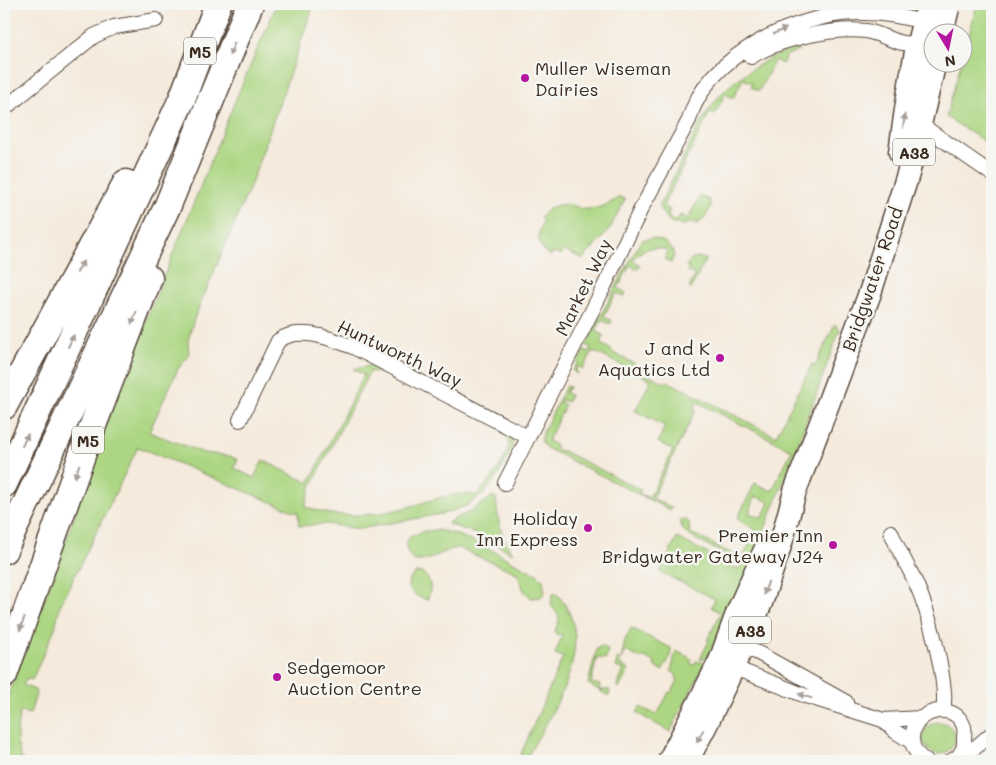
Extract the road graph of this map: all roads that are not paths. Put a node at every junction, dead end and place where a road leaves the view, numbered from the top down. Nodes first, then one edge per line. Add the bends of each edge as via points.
1 (218, 4) edge
2 (250, 4) edge
3 (949, 4) edge
4 (925, 13) edge
5 (156, 20) dead end
6 (938, 22) edge
7 (924, 38) edge
8 (924, 46) edge
9 (933, 72) edge
10 (182, 99) junction
11 (692, 108) junction
12 (4, 109) edge
13 (920, 124) junction
14 (992, 174) edge
15 (168, 205) junction
16 (887, 239) junction
17 (4, 406) edge
18 (240, 420) dead end
19 (528, 437) junction
20 (505, 483) dead end
21 (4, 484) edge
22 (891, 532) dead end
23 (4, 550) edge
24 (736, 643) junction
25 (727, 664) junction
26 (4, 675) edge
27 (943, 711) junction
28 (869, 715) junction
29 (921, 718) junction
30 (883, 720) junction
31 (964, 727) junction
32 (992, 734) edge
33 (918, 755) edge
34 (956, 757) edge
35 (669, 761) edge
36 (687, 761) edge

1 - 10 highway, M5
2 -> 15 highway, M5
3 - 6 main road, Bridgwater Road / A38
11 -> 4 street, Market Way via 709,83 735,57 774,33 840,14
5 - 12 street via 114,27 94,36
7 - 11 street, Market Way via 846,31 777,44 742,62
16 -> 8 main road, Bridgwater Road / A38 via 910,76
9 - 13 main road, Bridgwater Road / A38
17 -> 10 highway, M5 via 147,144
21 -> 10 highway, M5
11 - 19 street, Market Way via 689,120
13 - 14 street
13 - 16 main road, Bridgwater Road / A38
15 - 23 highway, M5
15 -> 26 highway, M5 via 153,268
16 - 24 main road, Bridgwater Road / A38 via 870,293 795,491 761,603
18 - 19 street, Huntworth Way via 278,341 293,333 353,347
19 - 20 street, Market Way
22 - 27 street via 913,578 936,643 944,686
24 - 25 main road, Bridgwater Road / A38
24 - 28 street
28 -> 25 street via 806,696
25 - 35 main road, Bridgwater Road / A38
25 -> 36 main road, Bridgwater Road / A38 via 706,725
27 - 29 street via 928,713
27 - 31 street
28 - 30 street
29 - 30 street
29 - 33 street via 915,728
30 - 33 street
31 - 32 street
31 - 34 street via 965,744
32 - 34 street

